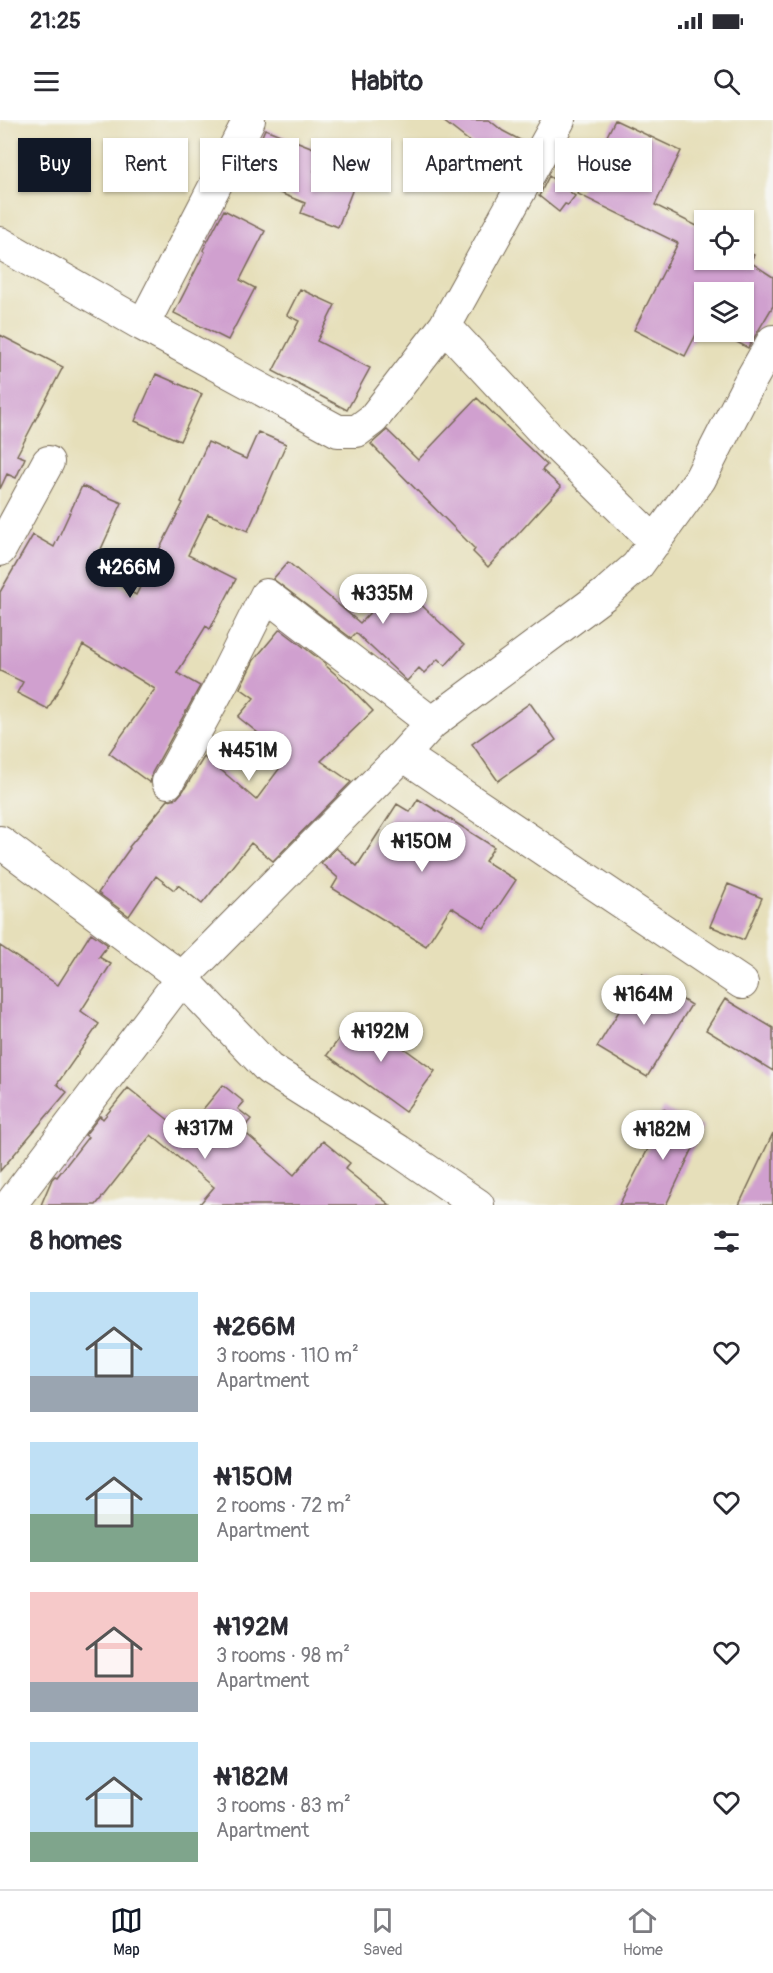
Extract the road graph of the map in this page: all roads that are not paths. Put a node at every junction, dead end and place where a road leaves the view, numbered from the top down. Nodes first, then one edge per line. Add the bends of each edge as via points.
1 (249, 120) edge
2 (559, 120) edge
3 (0, 243) edge
4 (143, 325) junction
5 (445, 326) junction
6 (773, 341) edge
7 (48, 462) dead end
8 (655, 542) junction
9 (0, 550) edge
10 (432, 723) junction
11 (403, 755) junction
12 (168, 782) dead end
13 (0, 842) edge
14 (182, 978) junction
15 (742, 982) dead end
16 (10, 1205) edge
17 (478, 1205) edge

1 - 4 street
2 - 5 street
3 - 4 street
4 - 5 street via 338,431 357,431 373,419
5 - 8 street via 550,440
6 - 8 street via 700,479
7 - 9 street
8 - 10 street via 637,566 605,594
10 - 11 street
10 - 12 street via 266,595
11 - 14 street
11 - 15 street
13 - 14 street
14 - 16 street
14 - 17 street via 269,1069 399,1150

